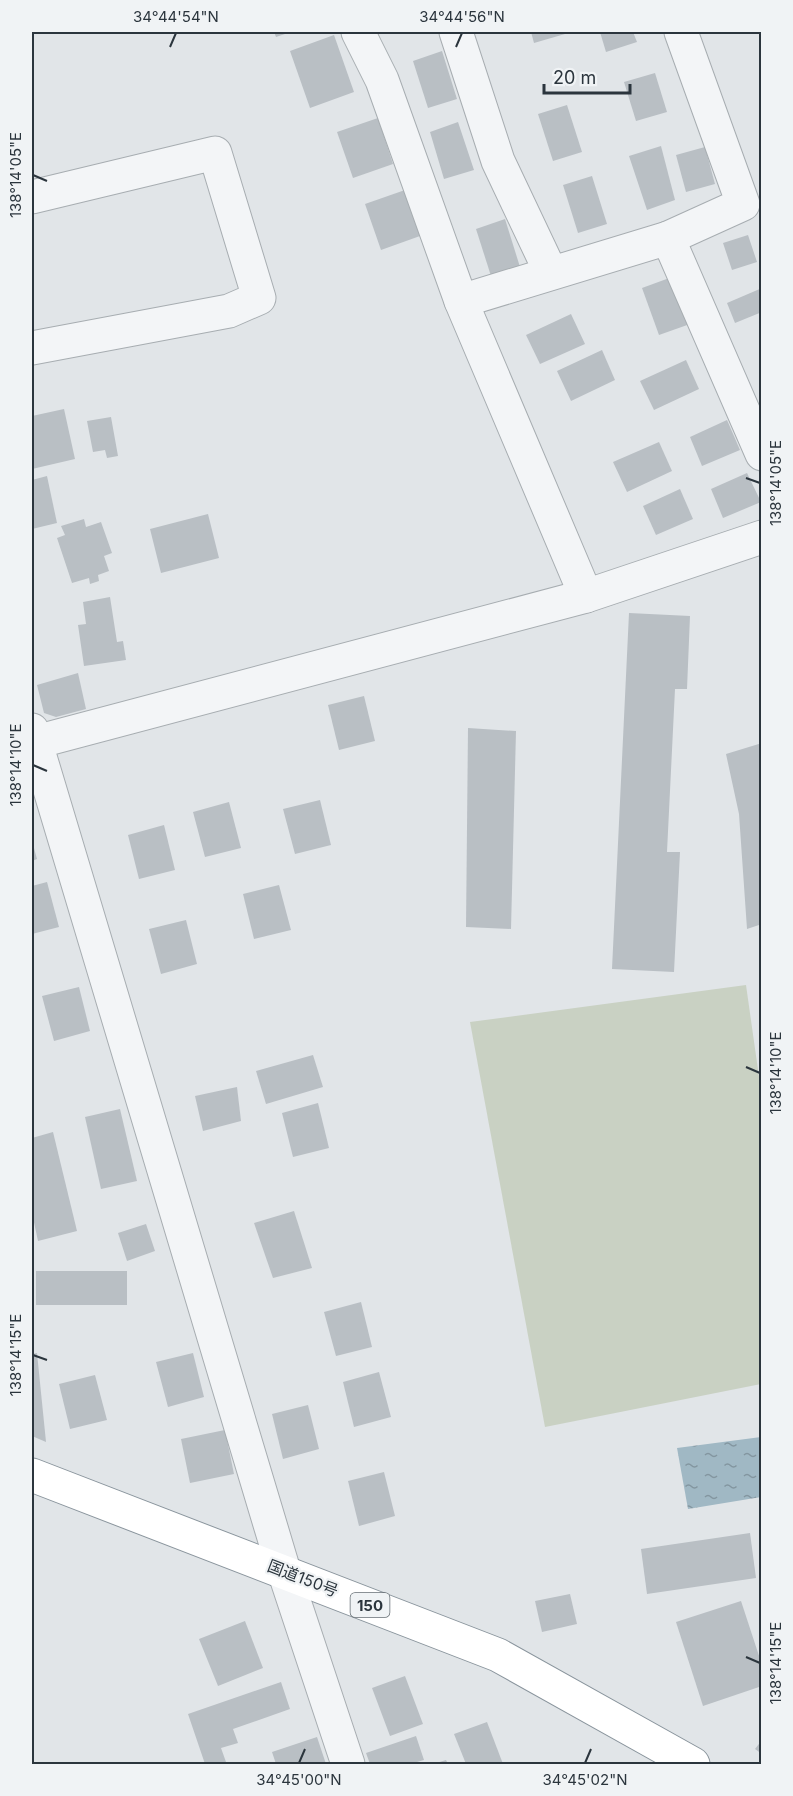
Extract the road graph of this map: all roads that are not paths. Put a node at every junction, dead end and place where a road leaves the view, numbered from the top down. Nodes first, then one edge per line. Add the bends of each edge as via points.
1 (358, 32) edge
2 (456, 32) edge
3 (681, 32) edge
4 (32, 197) edge
5 (668, 238) junction
6 (550, 273) junction
7 (461, 301) junction
8 (32, 348) edge
9 (762, 454) edge
10 (762, 537) edge
11 (586, 596) junction
12 (34, 736) edge
13 (32, 1475) edge
14 (284, 1571) junction
15 (348, 1764) edge
16 (693, 1764) edge

1 - 7 street via 382,80
2 - 6 street via 498,161
3 - 5 street via 743,204
4 - 8 street via 215,153 259,298 228,311
5 - 6 street
5 - 9 street
6 - 7 street
7 - 11 street
10 - 11 street
11 - 12 street
12 - 14 street
13 - 14 highway, 国道150号 / 150
14 - 15 street
14 - 16 highway, 国道150号 / 150 via 498,1655

